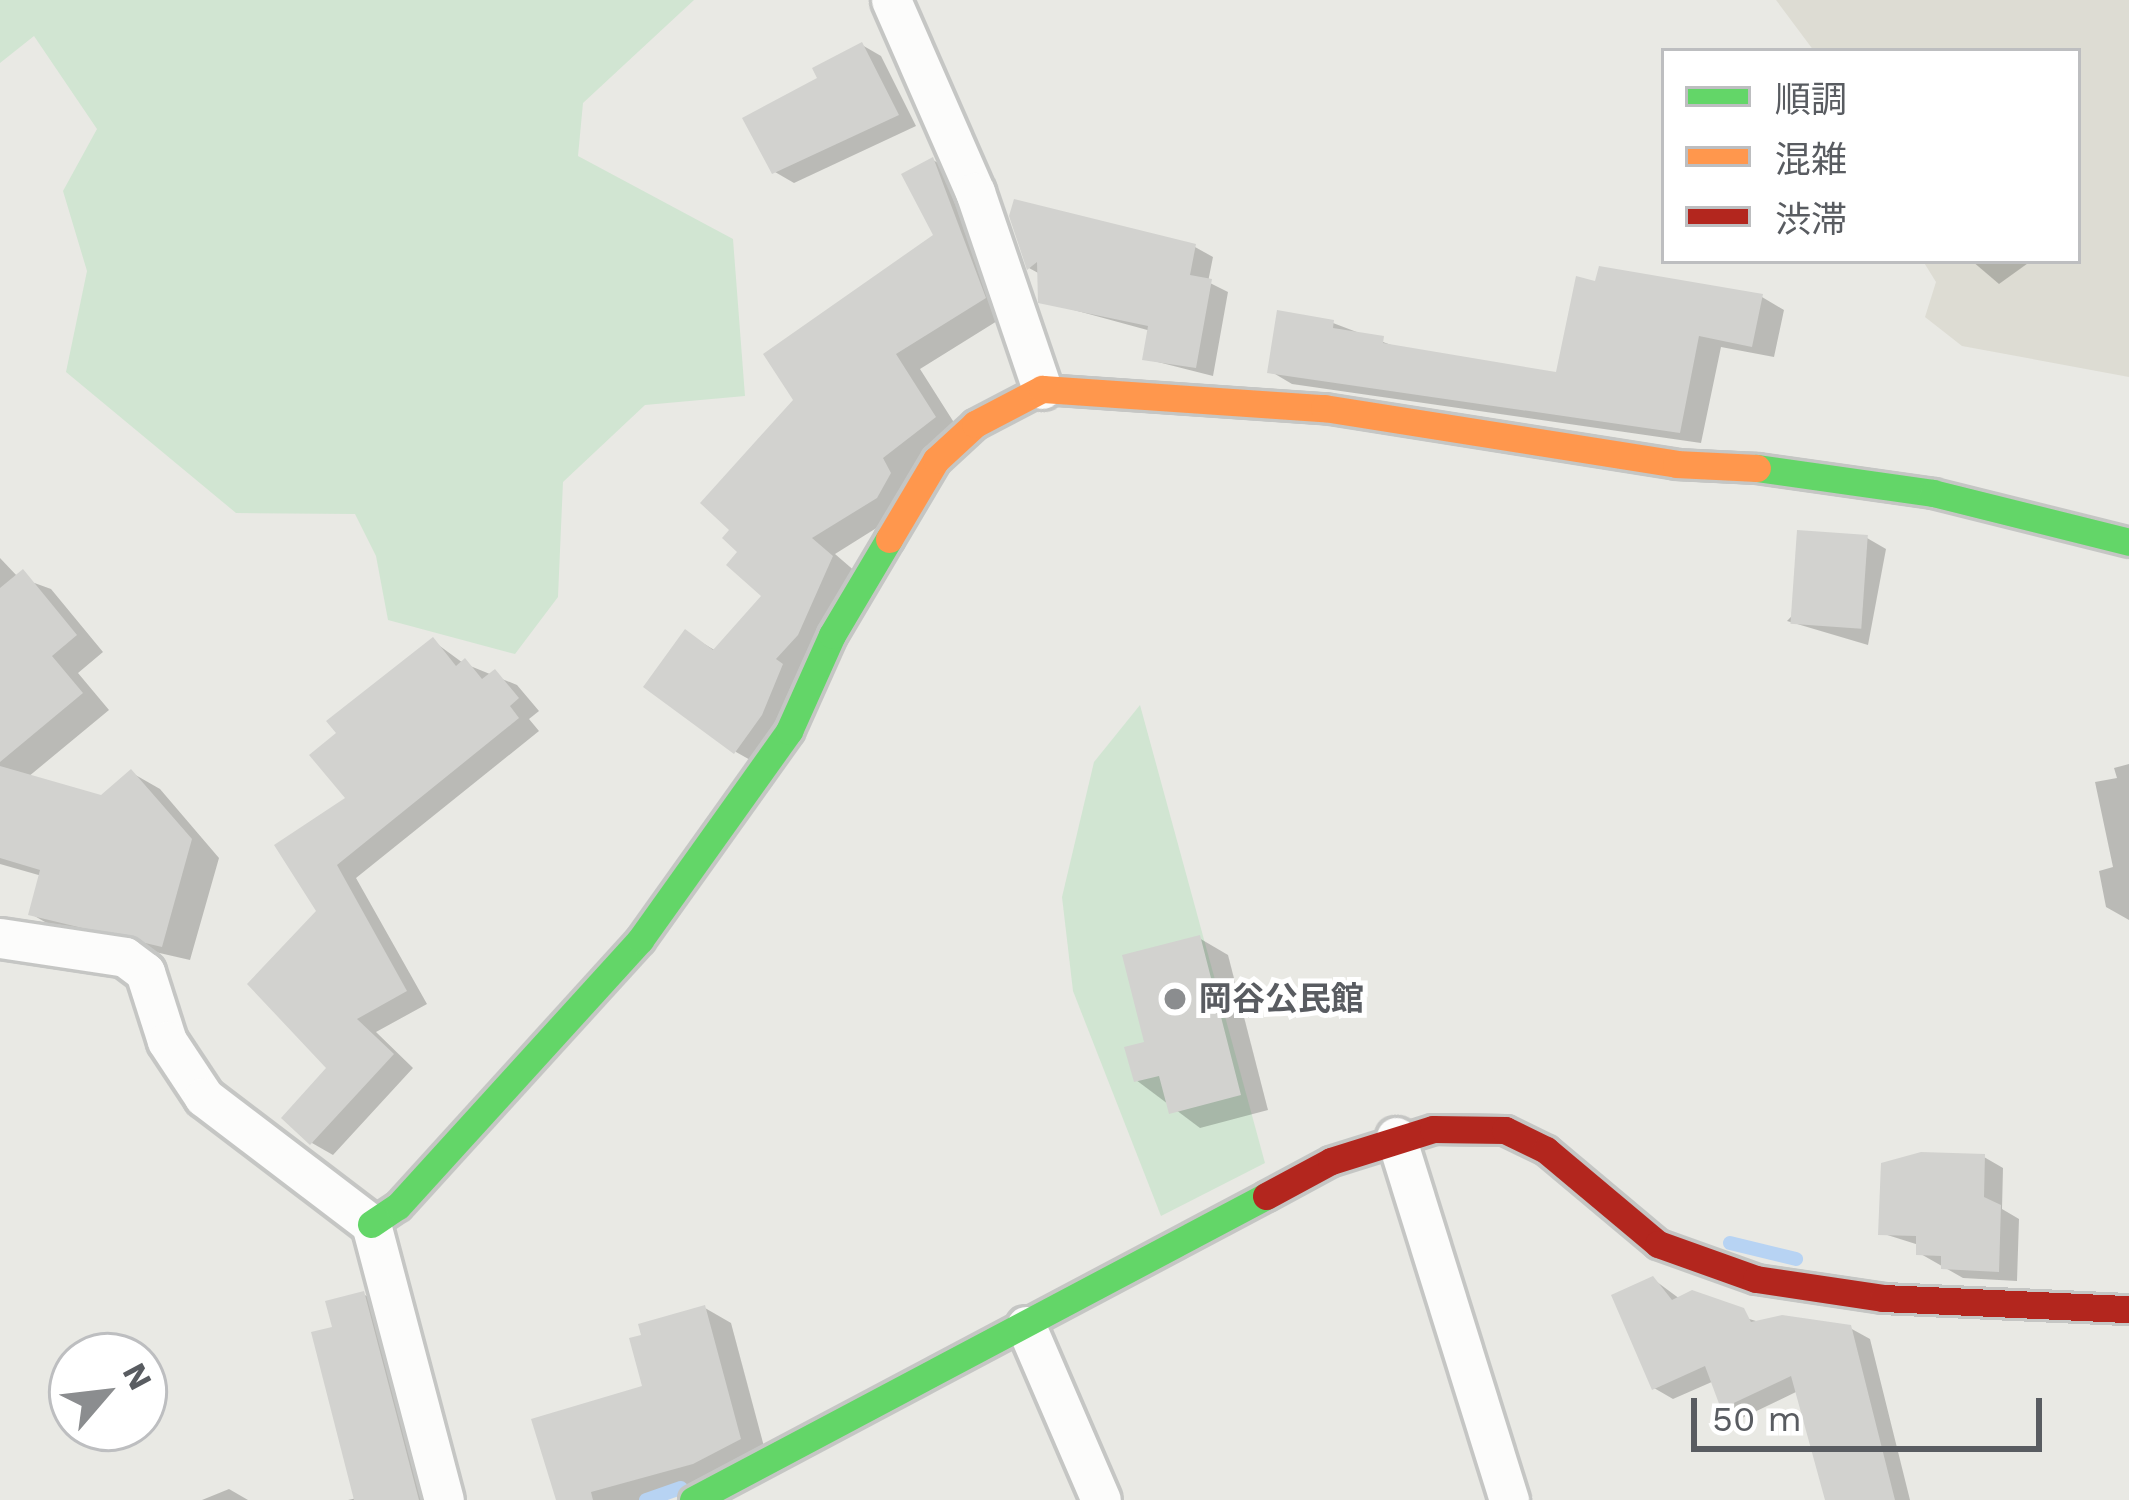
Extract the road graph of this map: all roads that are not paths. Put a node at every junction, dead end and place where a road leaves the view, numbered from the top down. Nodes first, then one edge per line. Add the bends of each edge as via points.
1 (891, 0) edge
2 (1042, 388) junction
3 (2129, 542) edge
4 (0, 938) edge
5 (1396, 1137) junction
6 (371, 1224) junction
7 (2129, 1309) edge
8 (1026, 1326) junction
9 (444, 1500) edge
10 (693, 1500) edge
11 (1101, 1500) edge
12 (1509, 1500) edge

1 - 2 street via 976,192
2 - 3 street via 1324,408 1676,464 1789,470 1934,493
2 - 6 street via 975,424 936,460 832,635 790,731 640,940 398,1206
4 - 6 street via 94,950 145,972 167,1041 204,1096
5 - 7 street via 1505,1130 1586,1179 1632,1229 1756,1279 1883,1298
5 - 8 street via 1331,1161
5 - 12 street
6 - 9 street
8 - 10 street
8 - 11 street

